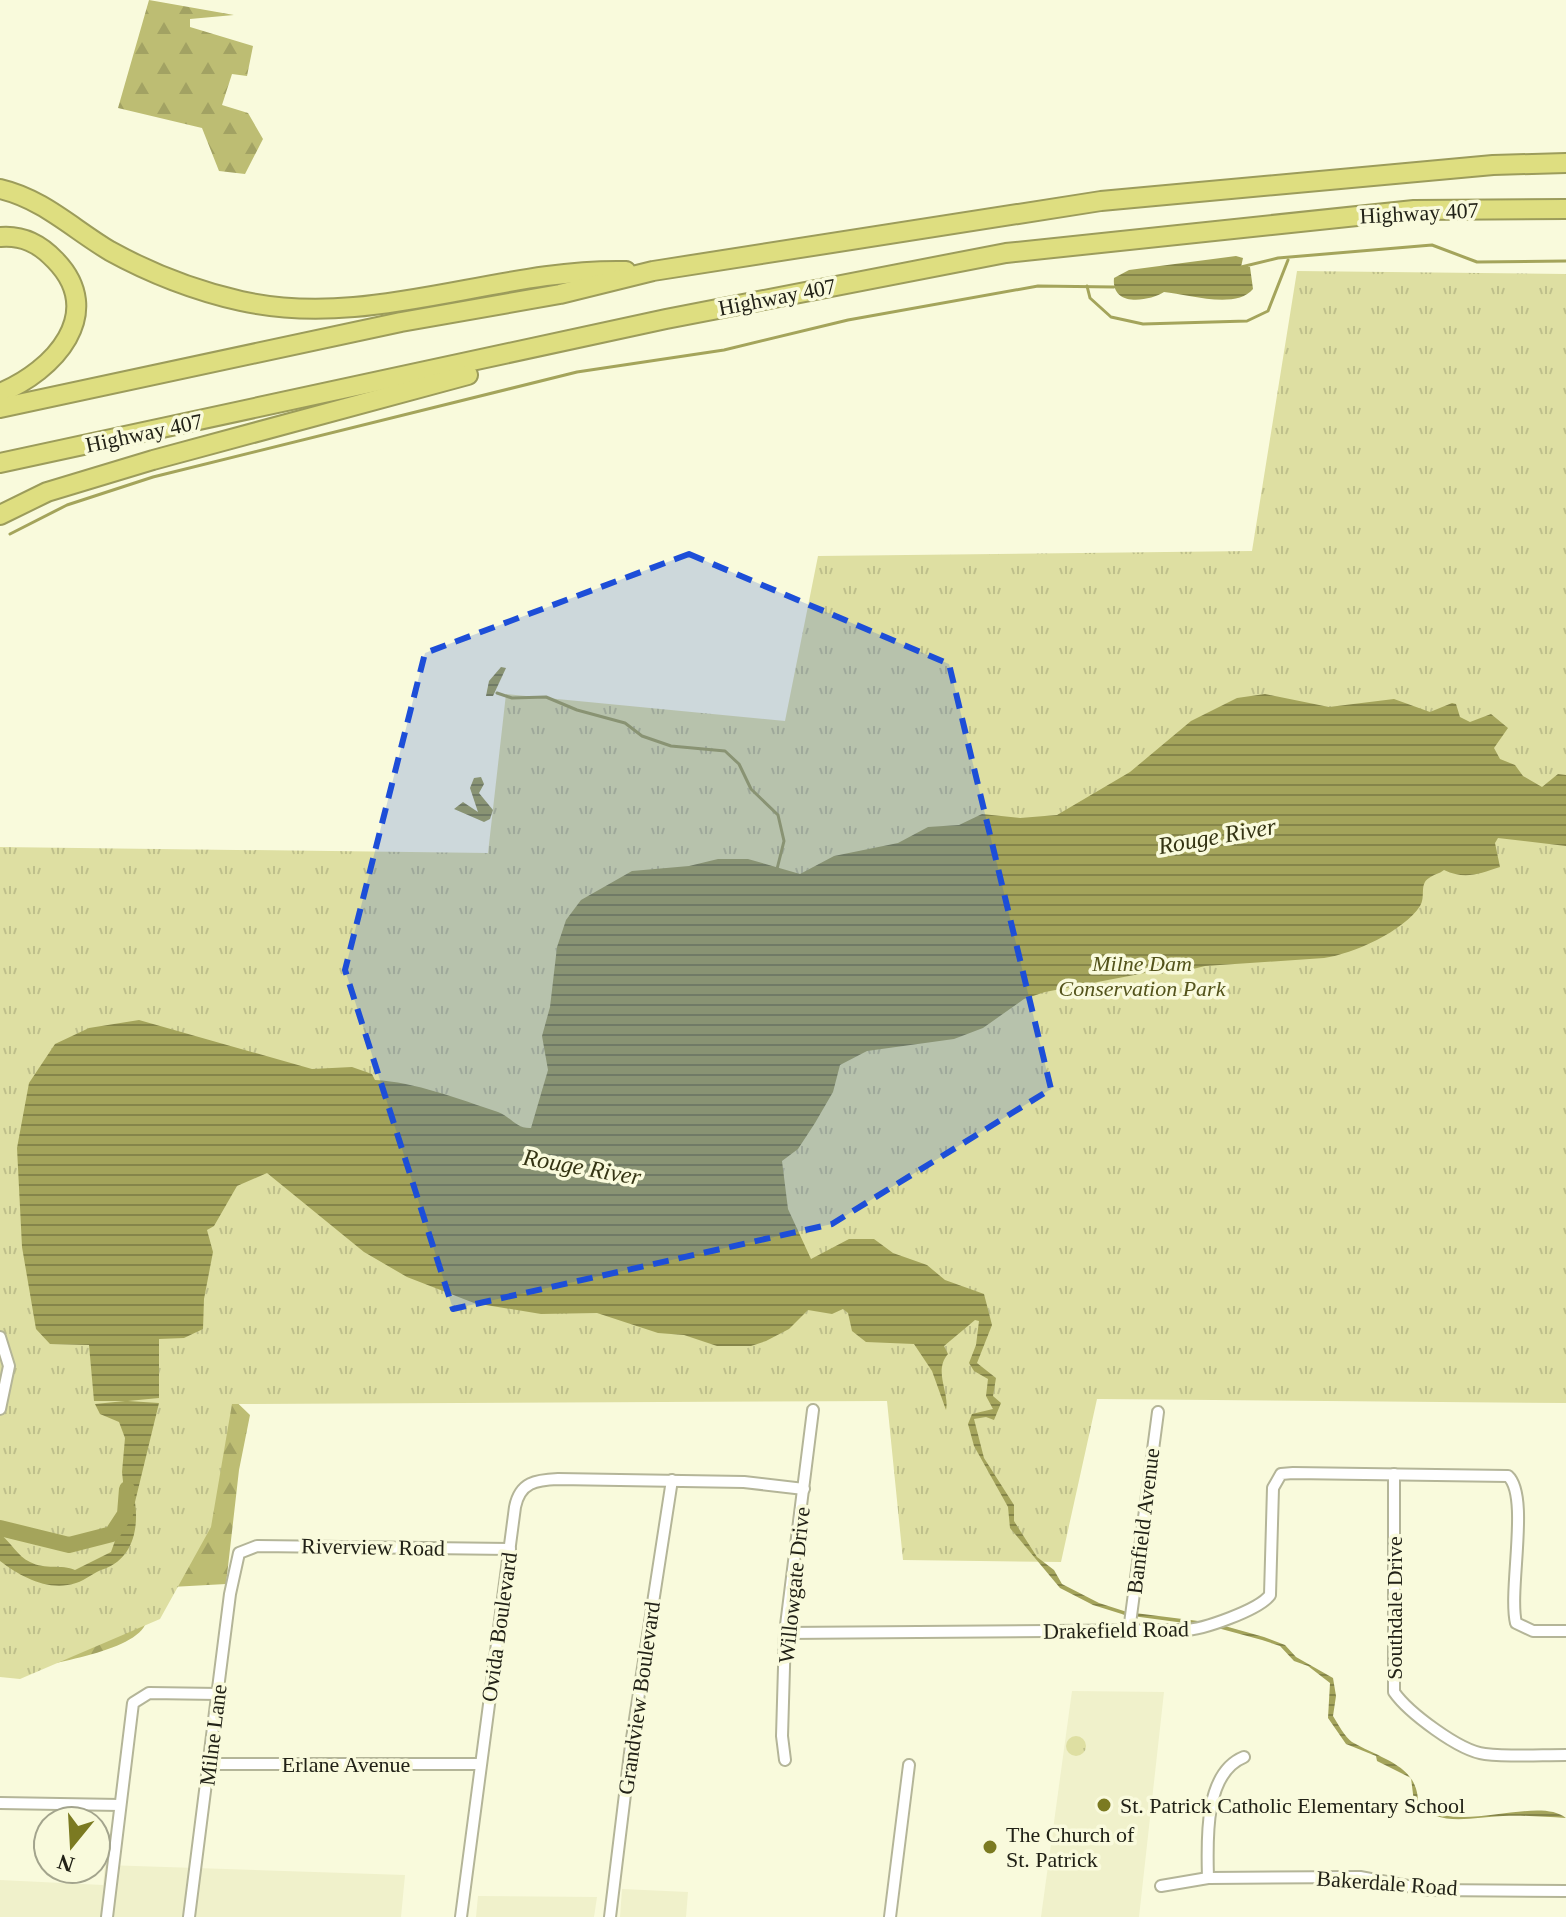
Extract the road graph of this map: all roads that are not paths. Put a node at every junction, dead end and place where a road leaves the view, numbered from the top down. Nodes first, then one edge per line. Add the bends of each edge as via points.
1 (1566, 163) edge
2 (0, 189) edge
3 (1566, 209) edge
4 (0, 237) edge
5 (653, 271) junction
6 (594, 337) junction
7 (0, 393) edge
8 (0, 408) edge
9 (0, 463) edge
10 (0, 515) edge
11 (0, 1337) edge
12 (0, 1409) edge
13 (813, 1410) dead end
14 (1158, 1412) dead end
15 (1394, 1474) junction
16 (672, 1480) junction
17 (804, 1489) junction
18 (510, 1549) junction
19 (239, 1553) joint
20 (1129, 1631) junction
21 (1566, 1631) edge
22 (785, 1633) junction
23 (219, 1694) junction
24 (1566, 1755) edge
25 (1244, 1757) dead end
26 (785, 1760) dead end
27 (211, 1764) junction
28 (480, 1764) junction
29 (909, 1765) dead end
30 (0, 1803) edge
31 (120, 1805) junction
32 (1208, 1878) junction
33 (1161, 1886) dead end
34 (1566, 1891) edge
35 (107, 1917) edge
36 (189, 1917) edge
37 (461, 1917) edge
38 (610, 1917) edge
39 (890, 1917) edge

1 - 5 highway, Highway 407 via 1101,201
2 - 5 highway via 22,194 110,251 157,273 274,307 336,310 580,270
3 - 6 highway, Highway 407 via 1414,210 1059,246
4 - 7 highway via 19,236 48,252 69,273 77,299 63,347 50,363
5 - 8 highway, Highway 407
6 - 9 highway, Highway 407
6 - 10 highway via 153,460 47,492
11 - 12 street via 9,1366
13 - 17 street, Willowgate Drive
14 - 20 street, Banfield Avenue
15 - 20 street, Drakefield Road via 1281,1474 1272,1496 1272,1579 1266,1600 1196,1630
15 - 21 street, Drakefield Road via 1510,1477 1517,1503 1516,1623 1533,1631
15 - 24 street, Southdale Drive via 1394,1692 1404,1705 1465,1748 1483,1754
16 - 17 street, Ovida Boulevard
16 - 18 street, Ovida Boulevard via 532,1481 517,1497
16 - 38 street, Grandview Boulevard
17 - 22 street, Willowgate Drive
18 - 19 street, Riverview Road via 257,1546
18 - 28 street, Ovida Boulevard
19 - 23 street, Milne Lane
20 - 22 street, Drakefield Road
22 - 26 street, Willowgate Drive
23 - 27 street, Milne Lane
23 - 31 street via 139,1696 127,1735
25 - 32 street via 1230,1763 1218,1782
27 - 28 street, Erlane Avenue
27 - 36 street, Milne Lane
28 - 37 street, Ovida Boulevard
29 - 39 street
30 - 31 street
31 - 35 street
32 - 33 street, Bakerdale Road
32 - 34 street, Bakerdale Road via 1360,1877 1429,1890

